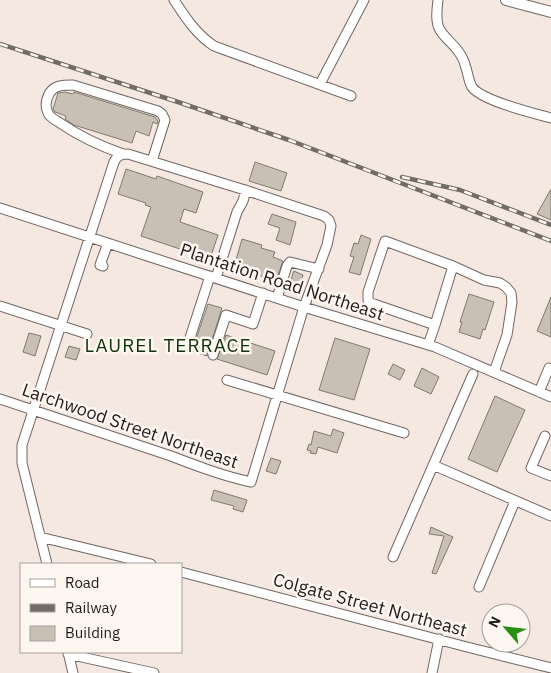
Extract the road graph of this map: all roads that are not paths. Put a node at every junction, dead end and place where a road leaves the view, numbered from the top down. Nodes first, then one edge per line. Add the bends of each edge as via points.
1 (174, 0) edge
2 (364, 0) edge
3 (438, 0) edge
4 (506, 0) edge
5 (551, 12) edge
6 (320, 84) junction
7 (352, 96) dead end
8 (551, 118) edge
9 (123, 154) junction
10 (152, 161) junction
11 (246, 190) junction
12 (0, 208) edge
13 (89, 237) junction
14 (108, 243) junction
15 (103, 266) dead end
16 (453, 266) junction
17 (319, 270) junction
18 (213, 277) junction
19 (263, 293) junction
20 (277, 298) junction
21 (0, 306) edge
22 (304, 307) junction
23 (61, 325) junction
24 (435, 325) junction
25 (87, 334) dead end
26 (428, 345) junction
27 (187, 347) dead end
28 (213, 355) dead end
29 (549, 368) dead end
30 (494, 372) junction
31 (473, 374) dead end
32 (227, 380) dead end
33 (539, 392) junction
34 (278, 395) junction
35 (551, 397) edge
36 (0, 399) edge
37 (33, 410) junction
38 (404, 433) dead end
39 (545, 436) dead end
40 (433, 465) junction
41 (551, 476) edge
42 (515, 501) junction
43 (551, 516) edge
44 (40, 537) junction
45 (393, 557) dead end
46 (47, 563) edge
47 (147, 563) edge
48 (182, 572) edge
49 (479, 587) dead end
50 (439, 639) junction
51 (68, 653) edge
52 (551, 668) edge
53 (73, 673) edge
54 (154, 673) edge
55 (432, 673) edge

1 - 6 street via 190,24 214,46
2 - 6 street
3 - 8 street via 440,30 462,57 474,89 488,98
4 - 5 main road
6 - 7 street
9 - 10 street
9 - 10 street via 91,142 51,117 46,101 54,88 73,86 158,111 165,120
9 - 13 street via 114,162
10 - 11 street
11 - 17 street via 329,220 331,229
11 - 18 street
12 - 13 street, Plantation Road Northeast
13 - 14 street, Plantation Road Northeast
13 - 23 street
14 - 15 street via 100,265
14 - 18 street, Plantation Road Northeast
16 - 24 street
16 - 24 street via 385,242 368,292 371,303
16 - 30 street via 484,280 500,283 511,293 507,335
17 - 20 street via 290,262
17 - 22 street
18 - 19 street, Plantation Road Northeast
18 - 27 street
19 - 20 street, Plantation Road Northeast
19 - 28 street via 254,324 226,316
20 - 22 street, Plantation Road Northeast
21 - 23 street
22 - 26 street, Plantation Road Northeast
22 - 34 street
23 - 25 street
23 - 37 street
24 - 26 street
26 - 30 street, Plantation Road Northeast
29 - 33 street
30 - 33 street, Plantation Road Northeast
31 - 40 street
32 - 34 street
33 - 35 street, Plantation Road Northeast
34 - 37 street, Larchwood Street Northeast via 251,482
34 - 38 street
36 - 37 street, Larchwood Street Northeast
37 - 44 street via 21,456
39 - 41 street via 531,468
40 - 42 street
40 - 45 street
42 - 43 street
42 - 49 street
44 - 46 street
44 - 47 street
48 - 50 street, Colgate Street Northeast
50 - 52 street, Colgate Street Northeast
50 - 55 street
51 - 53 street
51 - 54 street

